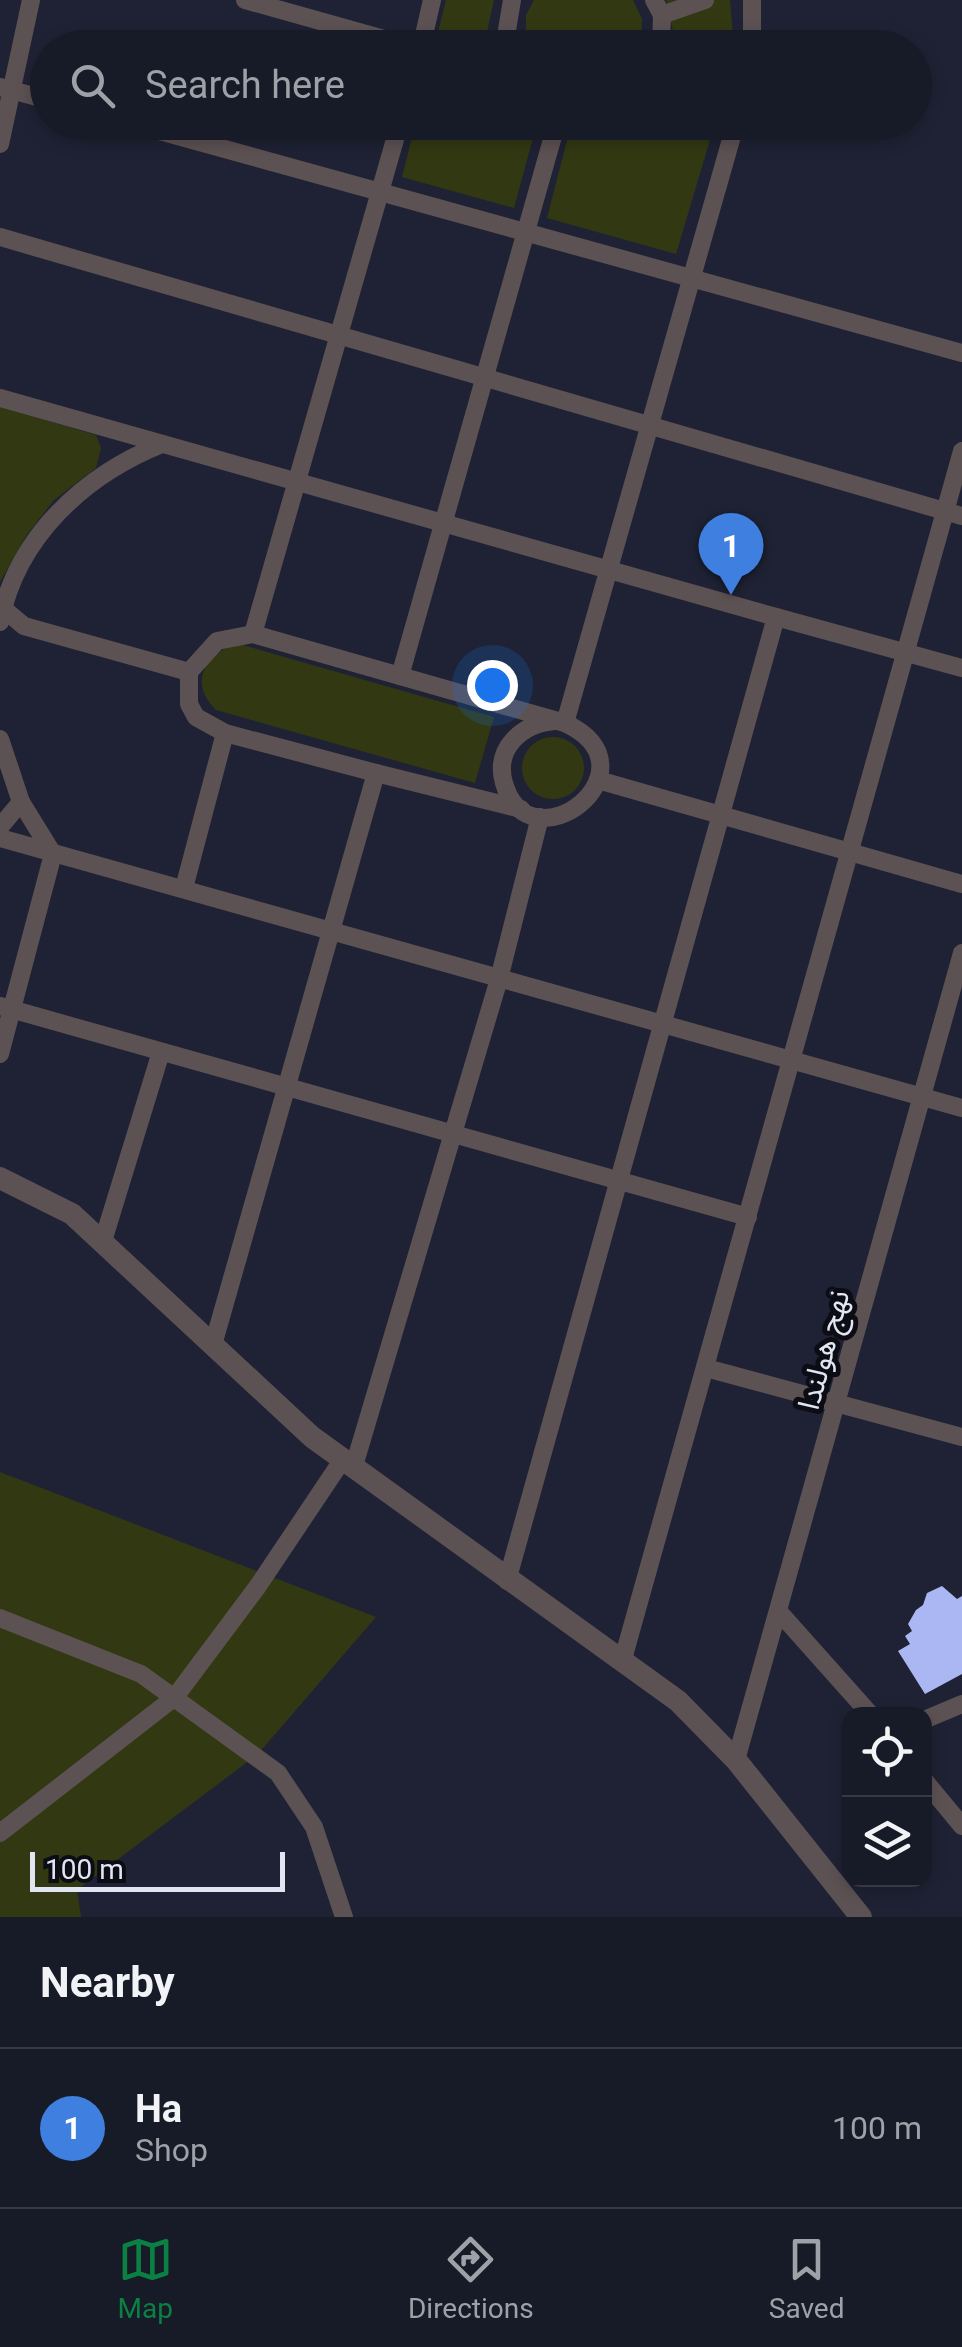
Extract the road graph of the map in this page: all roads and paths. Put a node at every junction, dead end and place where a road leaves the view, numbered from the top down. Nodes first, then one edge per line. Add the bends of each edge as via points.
1 (31, 0) edge
2 (244, 0) edge
3 (432, 0) edge
4 (512, 0) edge
5 (705, 0) edge
6 (752, 0) edge
7 (658, 8) edge
8 (353, 30) edge
9 (424, 30) edge
10 (507, 30) edge
11 (752, 30) edge
12 (6, 88) edge
13 (190, 140) edge
14 (395, 140) edge
15 (553, 140) edge
16 (731, 140) edge
17 (0, 144) edge
18 (380, 194) junction
19 (526, 236) junction
20 (0, 238) edge
21 (692, 280) junction
22 (338, 334) junction
23 (962, 353) edge
24 (487, 378) junction
25 (0, 398) edge
26 (650, 424) junction
27 (162, 444) junction
28 (962, 451) edge
29 (294, 481) junction
30 (953, 514) edge
31 (444, 522) junction
32 (608, 569) junction
33 (1, 611) edge
34 (776, 617) junction
35 (24, 626) junction
36 (0, 632) edge
37 (253, 634) junction
38 (906, 653) junction
39 (962, 668) edge
40 (189, 672) junction
41 (400, 676) junction
42 (559, 722) junction
43 (225, 733) junction
44 (0, 738) edge
45 (376, 773) junction
46 (598, 780) junction
47 (21, 802) junction
48 (531, 813) junction
49 (720, 815) junction
50 (0, 827) edge
51 (0, 838) edge
52 (850, 852) junction
53 (53, 854) junction
54 (962, 884) edge
55 (184, 888) junction
56 (332, 930) junction
57 (962, 953) edge
58 (500, 979) junction
59 (6, 1008) edge
60 (664, 1026) junction
61 (161, 1052) junction
62 (0, 1054) edge
63 (793, 1061) junction
64 (288, 1085) junction
65 (921, 1096) junction
66 (962, 1108) edge
67 (454, 1136) junction
68 (0, 1178) edge
69 (621, 1184) junction
70 (748, 1217) junction
71 (103, 1240) junction
72 (213, 1345) junction
73 (706, 1368) junction
74 (838, 1403) junction
75 (962, 1436) edge
76 (348, 1463) junction
77 (507, 1582) junction
78 (780, 1612) junction
79 (0, 1618) edge
80 (623, 1659) junction
81 (175, 1696) junction
82 (962, 1704) edge
83 (864, 1707) edge
84 (932, 1717) edge
85 (736, 1760) junction
86 (932, 1790) edge
87 (962, 1826) edge
88 (0, 1832) edge
89 (344, 1917) edge
90 (861, 1917) edge

1 - 12 street
2 - 8 street
3 - 9 street
4 - 10 street
5 - 7 street
6 - 11 street
12 - 17 street
13 - 18 street
14 - 18 street
15 - 19 street
16 - 21 street
18 - 19 street
18 - 22 street
19 - 21 street
19 - 24 street
20 - 22 street
21 - 23 street
21 - 26 street
22 - 24 street
22 - 29 street
24 - 26 street
24 - 31 street
25 - 27 street
26 - 30 street
26 - 32 street
27 - 29 street
27 - 33 street via 100,474 66,504 25,556
28 - 30 street
29 - 31 street
29 - 37 street
30 - 38 street
31 - 32 street
31 - 41 street
32 - 34 street
32 - 42 street
33 - 35 street
34 - 38 street
34 - 49 street
35 - 36 street
35 - 40 street
37 - 40 street via 217,641
37 - 41 street
38 - 39 street
38 - 52 street
40 - 43 street via 186,689 196,716
41 - 42 street
42 - 46 street via 588,739
42 - 48 street via 524,729 505,753 504,784
43 - 45 street
43 - 55 street
44 - 47 street
45 - 48 street
45 - 56 street
46 - 48 street via 593,794 570,814
46 - 49 street
47 - 50 street
47 - 53 street
48 - 58 street
49 - 52 street
49 - 60 street
51 - 53 street
52 - 54 street
52 - 63 street
53 - 55 street
53 - 59 street
55 - 56 street
56 - 58 street
56 - 64 street
57 - 65 street, نهج هولندا
58 - 60 street
58 - 67 street
59 - 61 street
59 - 62 street
60 - 63 street
60 - 69 street
61 - 64 street
61 - 71 street
63 - 65 street
63 - 70 street
64 - 67 street
64 - 72 street
65 - 66 street
65 - 74 street, نهج هولندا
67 - 69 street
67 - 76 street
68 - 71 street via 49,1200
69 - 70 street
69 - 77 street
70 - 73 street
71 - 72 street
72 - 76 street
73 - 74 street
73 - 80 street
74 - 75 street
74 - 78 street, نهج هولندا
76 - 77 street
76 - 81 street
77 - 80 street
78 - 83 street
78 - 85 street, نهج هولندا
79 - 81 street via 117,1662
80 - 85 street via 702,1722
81 - 88 street
81 - 89 street via 290,1786 314,1827
82 - 84 street
85 - 90 street
86 - 87 street

